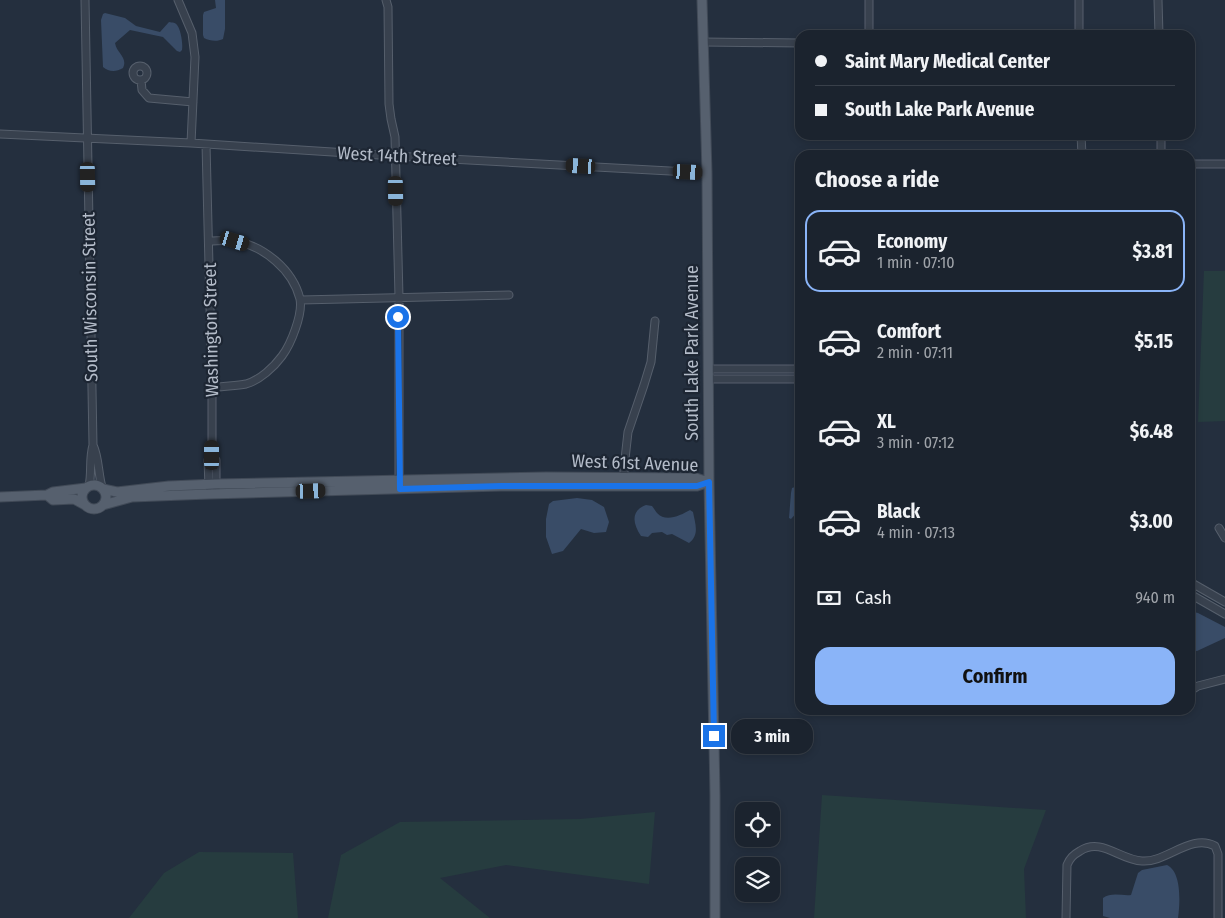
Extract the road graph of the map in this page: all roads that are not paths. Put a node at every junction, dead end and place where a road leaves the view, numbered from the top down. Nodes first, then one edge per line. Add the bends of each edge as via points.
1 (85, 0) edge
2 (178, 0) edge
3 (386, 0) edge
4 (702, 0) edge
5 (869, 0) edge
6 (1079, 0) edge
7 (1158, 0) edge
8 (869, 30) edge
9 (1079, 30) edge
10 (1159, 30) edge
11 (703, 42) junction
12 (795, 43) edge
13 (141, 80) dead end
14 (193, 102) junction
15 (0, 134) edge
16 (88, 139) junction
17 (191, 143) junction
18 (206, 144) junction
19 (395, 156) junction
20 (1195, 164) edge
21 (1225, 164) edge
22 (707, 173) junction
23 (209, 241) junction
24 (509, 295) dead end
25 (399, 298) junction
26 (300, 300) junction
27 (655, 321) dead end
28 (709, 369) junction
29 (795, 369) edge
30 (709, 379) junction
31 (795, 379) edge
32 (212, 388) junction
33 (93, 444) junction
34 (624, 482) junction
35 (709, 482) junction
36 (399, 484) junction
37 (87, 487) junction
38 (103, 488) junction
39 (213, 489) junction
40 (47, 495) junction
41 (0, 497) edge
42 (85, 505) junction
43 (103, 505) junction
44 (1219, 528) dead end
45 (1225, 538) edge
46 (1195, 585) edge
47 (1195, 597) edge
48 (1225, 602) edge
49 (1225, 614) edge
50 (1225, 679) edge
51 (1195, 688) edge
52 (716, 918) edge
53 (1066, 918) edge
54 (1218, 918) edge

1 - 16 street, South Wisconsin Street
2 - 14 street via 192,33 195,57
3 - 19 street via 389,104
4 - 11 main road, South Lake Park Avenue
5 - 8 street
6 - 9 street
7 - 10 street
11 - 12 street
11 - 22 main road, South Lake Park Avenue
13 - 14 street via 142,90 149,98
14 - 17 street
15 - 16 street, West 14th Street
16 - 17 street, West 14th Street
16 - 33 street, South Wisconsin Street
17 - 18 street, West 14th Street
18 - 19 street, West 14th Street
18 - 23 street, Washington Street
19 - 22 street, West 14th Street
19 - 25 street
20 - 21 street
22 - 28 main road, South Lake Park Avenue
23 - 26 street via 235,241 256,247 276,259 288,274
23 - 32 street, Washington Street
24 - 25 street
25 - 26 street
25 - 36 street
26 - 32 street via 290,346 278,361 248,383
27 - 34 street via 650,365 628,432
28 - 29 street
28 - 30 main road, South Lake Park Avenue
30 - 31 street
30 - 35 main road, South Lake Park Avenue
32 - 39 street, Washington Street via 212,455 208,460
33 - 37 street, South Wisconsin Street via 91,477
33 - 38 street, South Wisconsin Street
34 - 35 main road, West 61st Avenue via 696,478
34 - 36 main road, West 61st Avenue
35 - 52 main road, South Lake Park Avenue
36 - 39 main road, West 61st Avenue
37 - 38 main road
37 - 40 main road
37 - 42 main road via 82,497
38 - 39 main road, West 61st Avenue via 116,492
38 - 43 main road via 106,498
39 - 43 main road, West 61st Avenue via 132,497
40 - 41 main road
40 - 42 main road via 53,500 74,499
42 - 43 main road via 92,508
44 - 45 street
46 - 48 street
47 - 49 street
50 - 51 street
53 - 54 street via 1067,865 1071,857 1082,850 1101,847 1129,859 1153,861 1198,842 1215,846 1218,854

